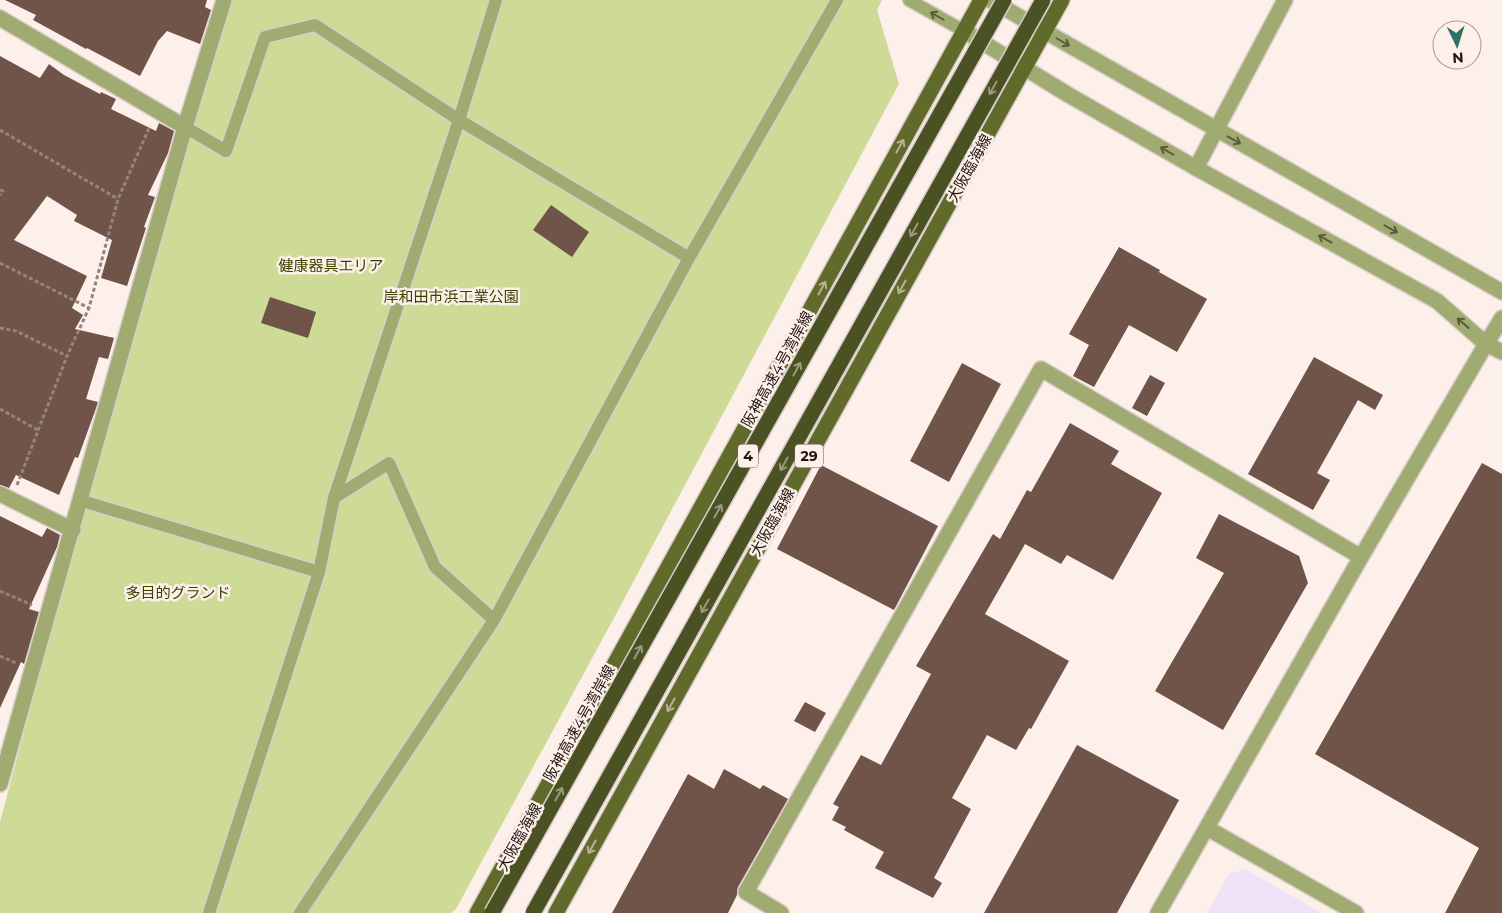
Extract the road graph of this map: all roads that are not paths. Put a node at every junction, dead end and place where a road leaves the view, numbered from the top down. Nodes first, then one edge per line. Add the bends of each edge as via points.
1 (224, 0) edge
2 (496, 0) edge
3 (837, 0) edge
4 (909, 0) edge
5 (981, 0) edge
6 (990, 0) edge
7 (1004, 0) edge
8 (1043, 0) edge
9 (1062, 0) edge
10 (1285, 0) edge
11 (0, 18) edge
12 (964, 31) junction
13 (1044, 32) junction
14 (1024, 67) junction
15 (459, 120) junction
16 (186, 127) junction
17 (1216, 130) junction
18 (1196, 168) junction
19 (689, 258) junction
20 (1502, 292) edge
21 (1502, 318) edge
22 (1486, 344) junction
23 (1502, 352) edge
24 (6, 497) edge
25 (334, 498) junction
26 (79, 500) junction
27 (73, 530) junction
28 (1360, 557) junction
29 (319, 572) junction
30 (494, 620) junction
31 (0, 784) edge
32 (1208, 828) junction
33 (209, 913) edge
34 (300, 913) edge
35 (477, 913) edge
36 (492, 913) edge
37 (533, 913) edge
38 (556, 913) edge
39 (781, 913) edge
40 (1158, 913) edge
41 (1356, 913) edge

1 - 16 street
2 - 15 lane
3 - 19 lane
12 -> 4 lane
5 - 12 main road, 大阪臨海線
6 - 13 street
36 -> 7 highway, 阪神高速4号湾岸線 / 4, bridge
8 -> 37 highway, 4, bridge
9 - 13 main road, 大阪臨海線 / 29
10 - 17 street
11 - 16 street
12 - 14 street
35 -> 12 main road, 大阪臨海線
13 - 14 main road, 大阪臨海線 / 29
13 -> 17 street
18 -> 14 street
14 -> 38 main road, 大阪臨海線 / 29
15 - 16 lane via 315,25 265,37 226,151
15 - 19 lane
15 - 25 lane
16 - 26 street
17 - 18 street
17 -> 20 street
22 -> 18 street via 1437,301
19 - 30 lane
21 - 22 street
22 - 23 street
22 - 28 street
24 - 27 street
25 - 29 lane
25 - 30 lane via 389,463 435,567
26 - 27 street
26 - 29 lane
27 - 31 street
28 - 32 street
28 - 39 street via 1041,369 746,892
29 - 33 lane
30 - 34 lane
32 - 40 street
32 - 41 street

